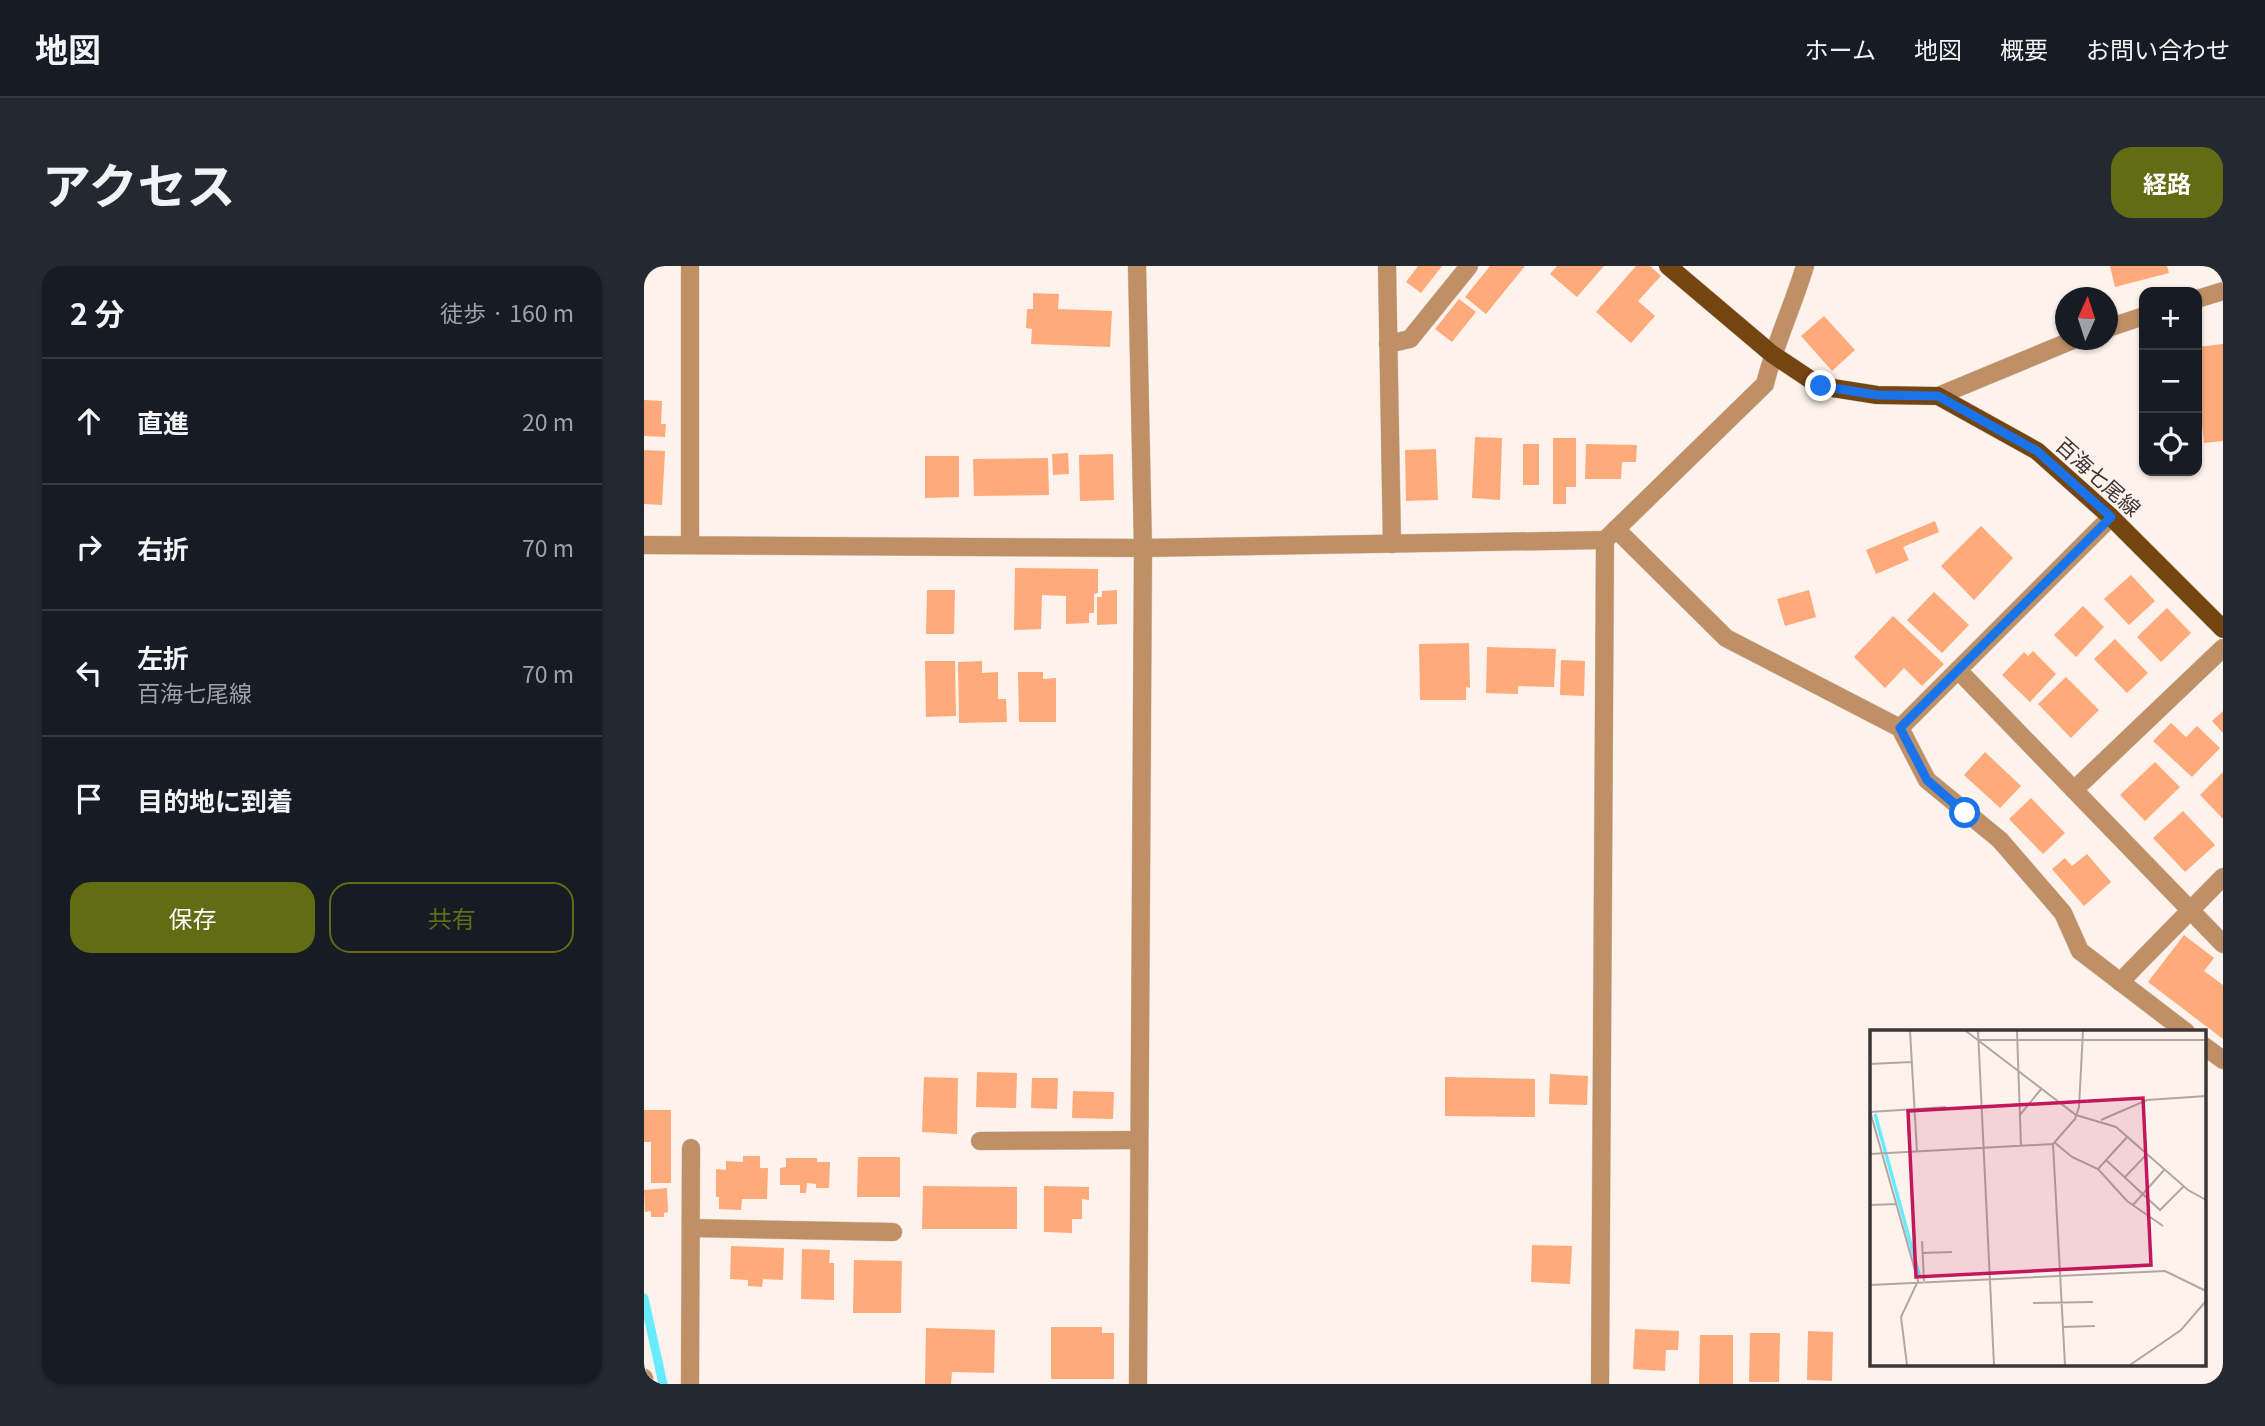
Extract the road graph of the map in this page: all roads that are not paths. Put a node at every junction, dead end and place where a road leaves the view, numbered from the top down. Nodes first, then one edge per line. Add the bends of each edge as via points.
1 (690, 266) edge
2 (1137, 266) edge
3 (1387, 266) edge
4 (1469, 266) edge
5 (1668, 266) edge
6 (1805, 266) edge
7 (2223, 291) edge
8 (2202, 297) edge
9 (2139, 318) edge
10 (2118, 325) edge
11 (1388, 344) junction
12 (2055, 347) edge
13 (1772, 355) junction
14 (1938, 396) junction
15 (2111, 517) junction
16 (1611, 535) junction
17 (1392, 544) junction
18 (644, 545) edge
19 (690, 545) junction
20 (1143, 548) junction
21 (2223, 629) edge
22 (2223, 648) edge
23 (1958, 670) junction
24 (1900, 728) junction
25 (2074, 790) junction
26 (2223, 877) edge
27 (2191, 910) junction
28 (2223, 944) edge
29 (2120, 982) junction
30 (2183, 1030) edge
31 (2206, 1047) edge
32 (2223, 1060) edge
33 (1139, 1140) junction
34 (980, 1141) dead end
35 (691, 1148) dead end
36 (691, 1228) junction
37 (893, 1232) dead end
38 (644, 1378) edge
39 (645, 1384) edge
40 (690, 1384) edge
41 (1138, 1384) edge
42 (1600, 1384) edge

1 - 19 street
2 - 20 street
3 - 11 street
4 - 11 street via 1410,339
5 - 13 main road, 百海七尾線
6 - 13 street
7 - 8 street
9 - 10 street
11 - 17 street
12 - 14 street
13 - 14 main road, 百海七尾線 via 1821,386 1877,395
13 - 16 street via 1765,384
14 - 15 main road, 百海七尾線 via 2037,451
15 - 21 main road, 百海七尾線
15 - 23 street
16 - 17 street
16 - 24 street via 1727,638
16 - 42 street
17 - 20 street
18 - 19 street
19 - 20 street
20 - 33 street
22 - 25 street
23 - 24 street
23 - 25 street
24 - 29 street via 1927,780 2000,840 2063,913 2080,951
25 - 27 street
26 - 27 street
27 - 28 street
27 - 29 street
29 - 30 street
31 - 32 street
33 - 34 street
33 - 41 street
35 - 36 street
36 - 37 street
36 - 40 street
38 - 39 street

